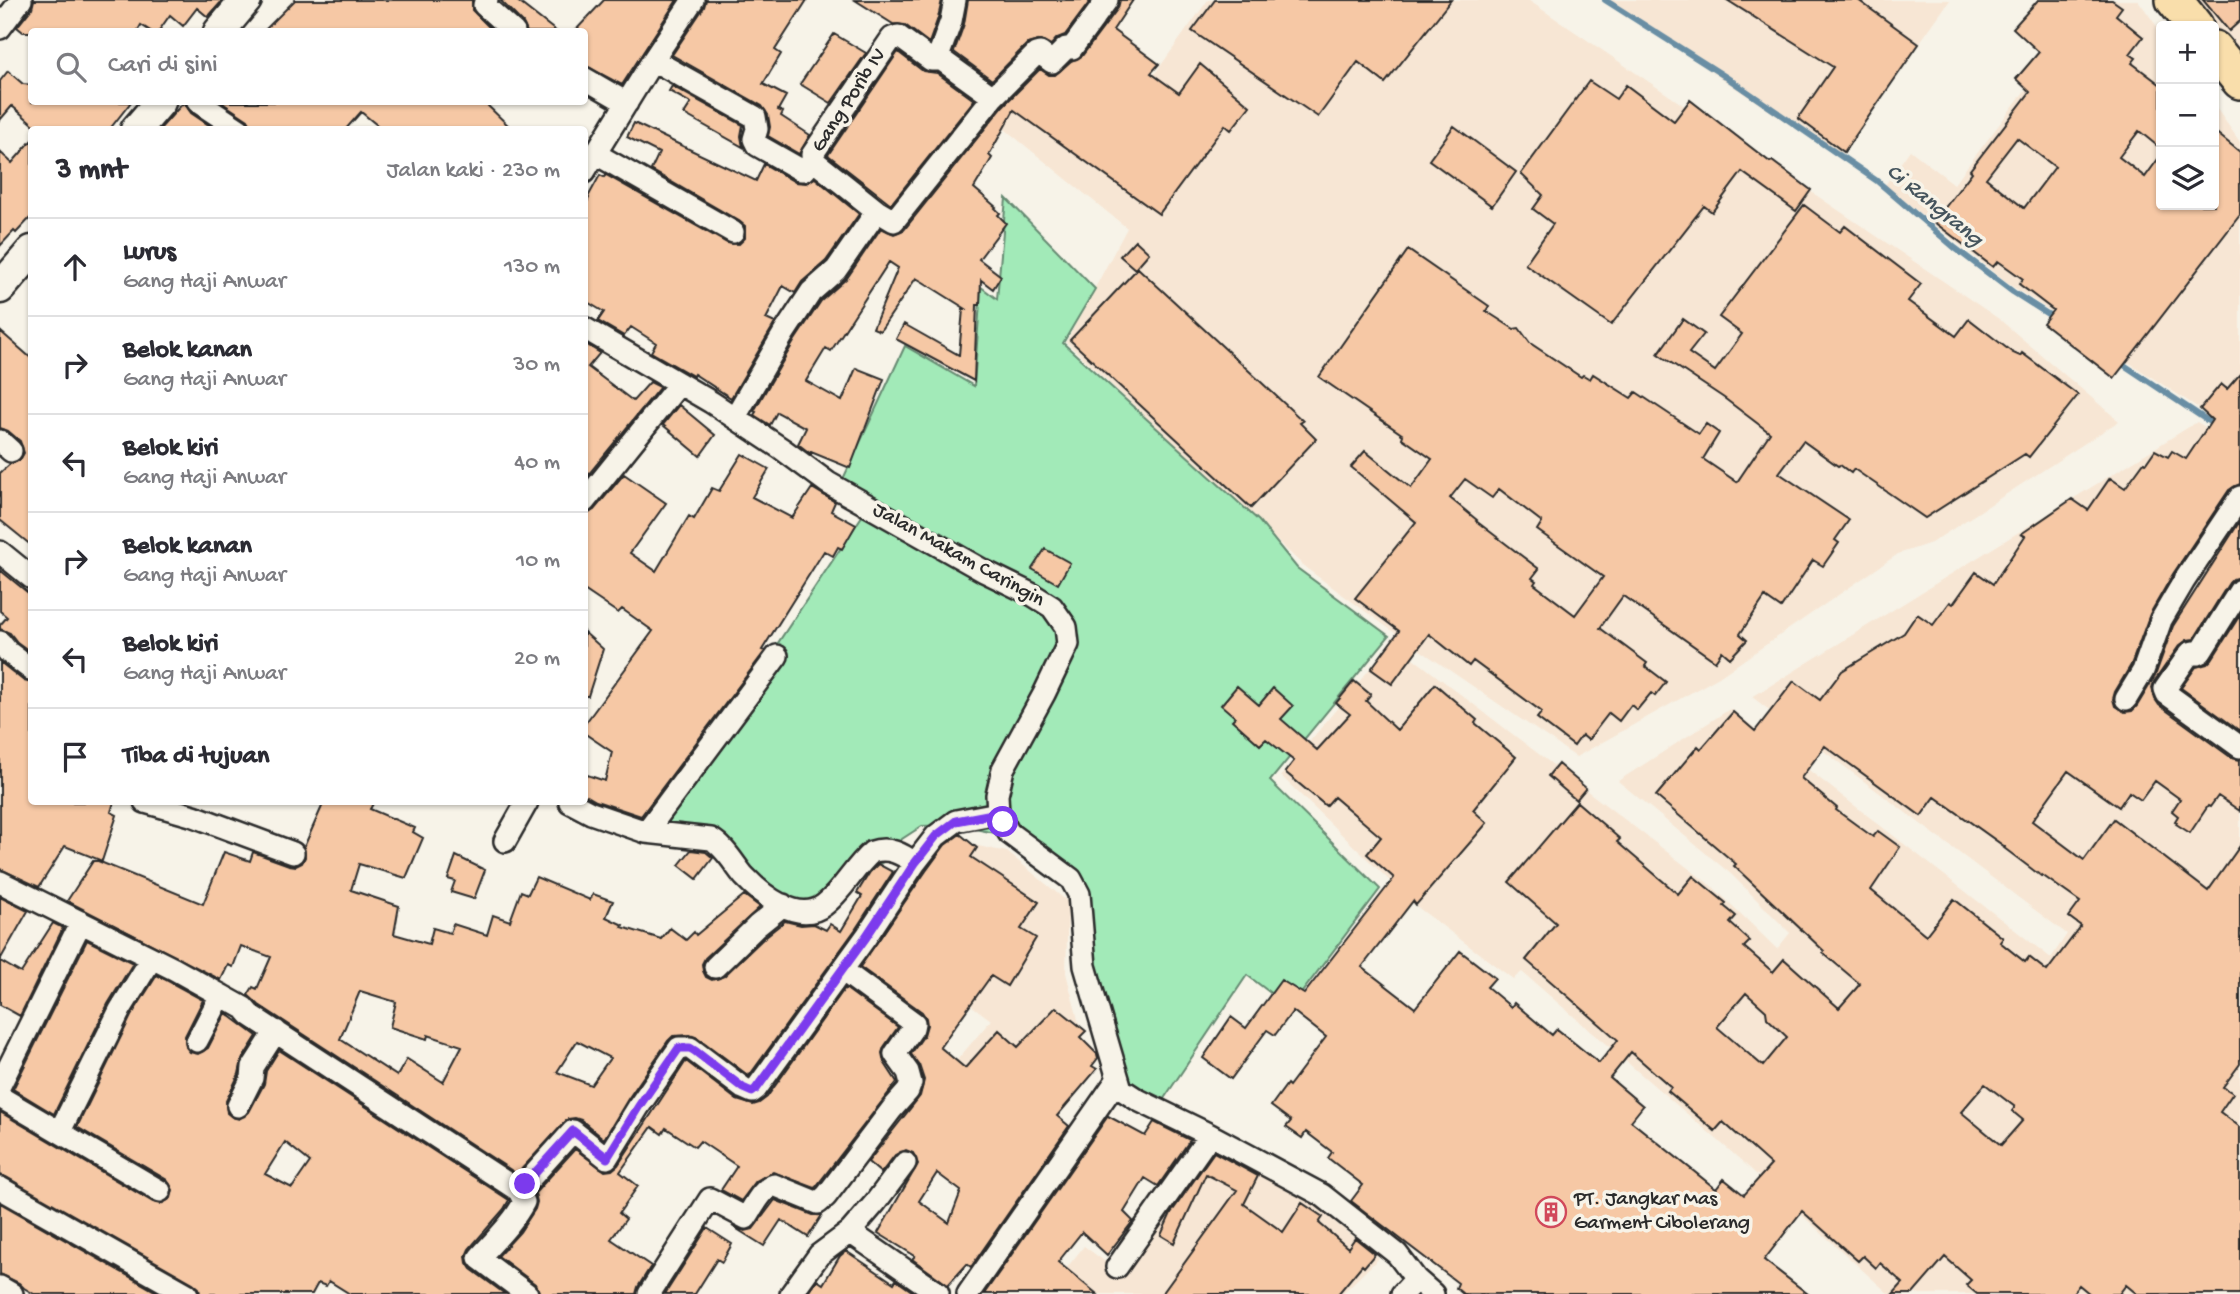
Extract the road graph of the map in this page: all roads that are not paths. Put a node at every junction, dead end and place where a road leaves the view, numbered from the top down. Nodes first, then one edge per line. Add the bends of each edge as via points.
1 (21, 0) edge
2 (246, 0) edge
3 (487, 0) edge
4 (693, 0) edge
5 (955, 0) edge
6 (1107, 0) edge
7 (2174, 0) edge
8 (2191, 21) edge
9 (0, 28) edge
10 (222, 28) edge
11 (510, 28) edge
12 (2219, 55) edge
13 (939, 58) junction
14 (653, 60) junction
15 (588, 80) edge
16 (2240, 81) edge
17 (993, 97) junction
18 (628, 103) junction
19 (157, 105) edge
20 (202, 105) edge
21 (139, 126) edge
22 (234, 126) edge
23 (813, 160) junction
24 (590, 163) edge
25 (877, 211) junction
26 (733, 232) dead end
27 (28, 256) edge
28 (0, 288) edge
29 (588, 330) edge
30 (679, 384) junction
31 (735, 418) junction
32 (588, 497) edge
33 (2240, 497) edge
34 (0, 552) edge
35 (28, 575) edge
36 (2240, 590) edge
37 (0, 642) edge
38 (777, 656) dead end
39 (28, 667) edge
40 (2126, 699) dead end
41 (2240, 747) edge
42 (156, 805) edge
43 (525, 805) edge
44 (576, 805) edge
45 (998, 813) junction
46 (646, 832) junction
47 (505, 841) dead end
48 (293, 853) dead end
49 (915, 863) junction
50 (0, 882) edge
51 (783, 905) junction
52 (81, 922) junction
53 (152, 958) junction
54 (715, 967) dead end
55 (842, 970) junction
56 (221, 995) junction
57 (276, 1031) junction
58 (198, 1041) dead end
59 (1119, 1084) junction
60 (0, 1086) edge
61 (0, 1097) edge
62 (238, 1106) dead end
63 (60, 1131) junction
64 (1210, 1135) junction
65 (905, 1163) dead end
66 (0, 1188) edge
67 (160, 1191) dead end
68 (519, 1192) junction
69 (850, 1233) junction
70 (1117, 1267) dead end
71 (1409, 1286) edge
72 (0, 1287) edge
73 (503, 1287) edge
74 (938, 1293) edge
75 (12, 1294) edge
76 (187, 1294) edge
77 (527, 1294) edge
78 (649, 1294) edge
79 (791, 1294) edge
80 (968, 1294) edge
81 (1433, 1294) edge

1 - 9 street
2 - 10 main road
3 - 11 street via 484,5
4 - 14 street
5 - 13 street
6 - 17 street via 1072,48 1052,62 1036,54
7 - 8 main road
12 - 16 main road
13 - 17 street
13 - 23 street, Gang Porib IV via 931,60 898,36 889,40 812,155
14 - 18 street
14 - 23 street via 755,117 757,145 801,170
15 - 18 street
17 - 25 street via 895,222
18 - 24 street
19 - 21 main road
20 - 22 street
23 - 25 street, Gang Porib IV
24 - 26 street
25 - 31 street via 836,270 811,292
27 - 28 main road
29 - 30 street, Jalan Makam Caringin
30 - 31 street, Jalan Makam Caringin
30 - 32 street
31 - 45 street, Jalan Makam Caringin via 828,483 1052,607 1066,628 1068,644 1003,769
33 - 40 street via 2161,620 2143,671
34 - 35 street
36 - 41 street via 2201,652 2190,653 2165,689
37 - 39 street
38 - 46 street
42 - 48 street
43 - 47 street
44 - 46 street
45 - 49 street via 956,821 936,836
45 - 59 street via 1009,833 1071,879 1079,894 1084,966
46 - 51 street via 711,839 763,893
49 - 51 street via 903,854 879,849 866,856 826,904 802,912
49 - 55 street
50 - 52 street
51 - 54 street
52 - 53 street
52 - 60 street
53 - 56 street
53 - 63 street via 120,1010
55 - 68 street via 752,1092 695,1051 679,1048 607,1158 573,1131
55 - 78 street via 914,1023 895,1054 908,1072 908,1091 818,1203 769,1186 746,1219 710,1199
56 - 57 street
56 - 58 street
57 - 62 street via 253,1067
57 - 68 street
59 - 64 street via 1138,1100
59 - 80 street via 1045,1176 1022,1222
61 - 63 street
63 - 67 street
64 - 70 street
64 - 71 street via 1322,1195 1397,1254
65 - 69 street
66 - 76 street
68 - 73 street via 522,1207 479,1258
69 - 74 street
69 - 79 street via 819,1255
71 - 81 street
72 - 75 street
73 - 77 street

